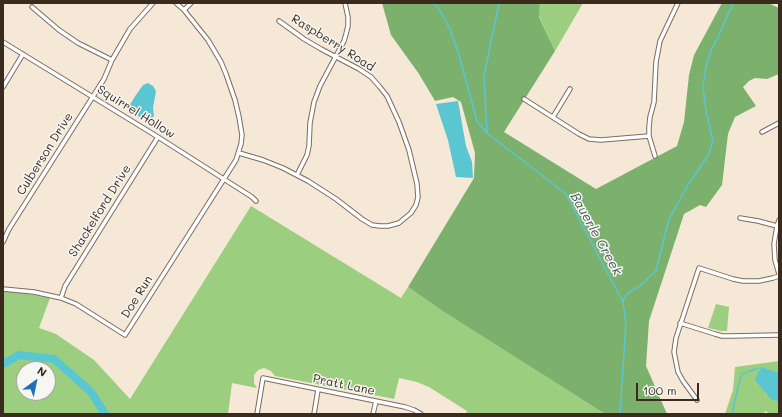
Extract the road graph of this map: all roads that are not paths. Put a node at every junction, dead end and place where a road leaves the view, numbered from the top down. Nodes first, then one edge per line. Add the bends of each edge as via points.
1 (153, 3) edge
2 (176, 3) edge
3 (191, 3) edge
4 (345, 3) edge
5 (678, 3) edge
6 (32, 8) dead end
7 (184, 10) junction
8 (279, 21) dead end
9 (3, 42) edge
10 (23, 54) junction
11 (336, 57) junction
12 (112, 60) junction
13 (3, 87) edge
14 (570, 89) dead end
15 (93, 97) junction
16 (524, 99) dead end
17 (552, 118) junction
18 (779, 123) edge
19 (762, 132) dead end
20 (649, 136) junction
21 (158, 137) junction
22 (239, 153) junction
23 (655, 156) dead end
24 (297, 175) junction
25 (223, 179) junction
26 (256, 201) dead end
27 (740, 218) dead end
28 (779, 220) edge
29 (777, 226) junction
30 (3, 242) edge
31 (779, 275) edge
32 (3, 289) edge
33 (61, 298) junction
34 (680, 323) junction
35 (779, 335) edge
36 (318, 390) junction
37 (697, 400) dead end
38 (376, 401) junction
39 (257, 414) edge
40 (314, 414) edge
41 (373, 414) edge
42 (421, 414) edge

1 - 12 street, Culberson Drive via 130,29
2 - 7 street
3 - 7 street
4 - 11 street via 348,26
5 - 20 street via 660,41
6 - 12 street via 78,43
7 - 22 street via 208,40 226,74 235,100 242,135
8 - 11 street, Raspberry Road
9 - 10 street, Squirrel Hollow
10 - 13 street
10 - 15 street, Squirrel Hollow
11 - 24 street via 314,102 307,156
11 - 24 street, Raspberry Road via 365,73 388,96 409,150 417,184 416,205 399,223 388,226 372,224 362,220 320,188
12 - 15 street, Culberson Drive
14 - 17 street
15 - 21 street, Squirrel Hollow
15 - 30 street, Culberson Drive
16 - 17 street
17 - 20 street via 594,140
18 - 19 street
20 - 23 street
21 - 25 street, Squirrel Hollow
21 - 33 street, Shackelford Drive via 65,286
22 - 24 street, Raspberry Road
22 - 25 street
25 - 26 street, Squirrel Hollow
25 - 33 street, Doe Run via 125,335 76,304
27 - 29 street
28 - 29 street
29 - 31 street via 774,252
31 - 34 street via 759,281 743,281 699,268
32 - 33 street, Doe Run
34 - 35 street via 722,336
34 - 37 street via 674,352 678,372
36 - 38 street, Pratt Lane
36 - 39 street, Pratt Lane via 263,378
36 - 40 street
38 - 41 street
38 - 42 street, Pratt Lane via 404,407

